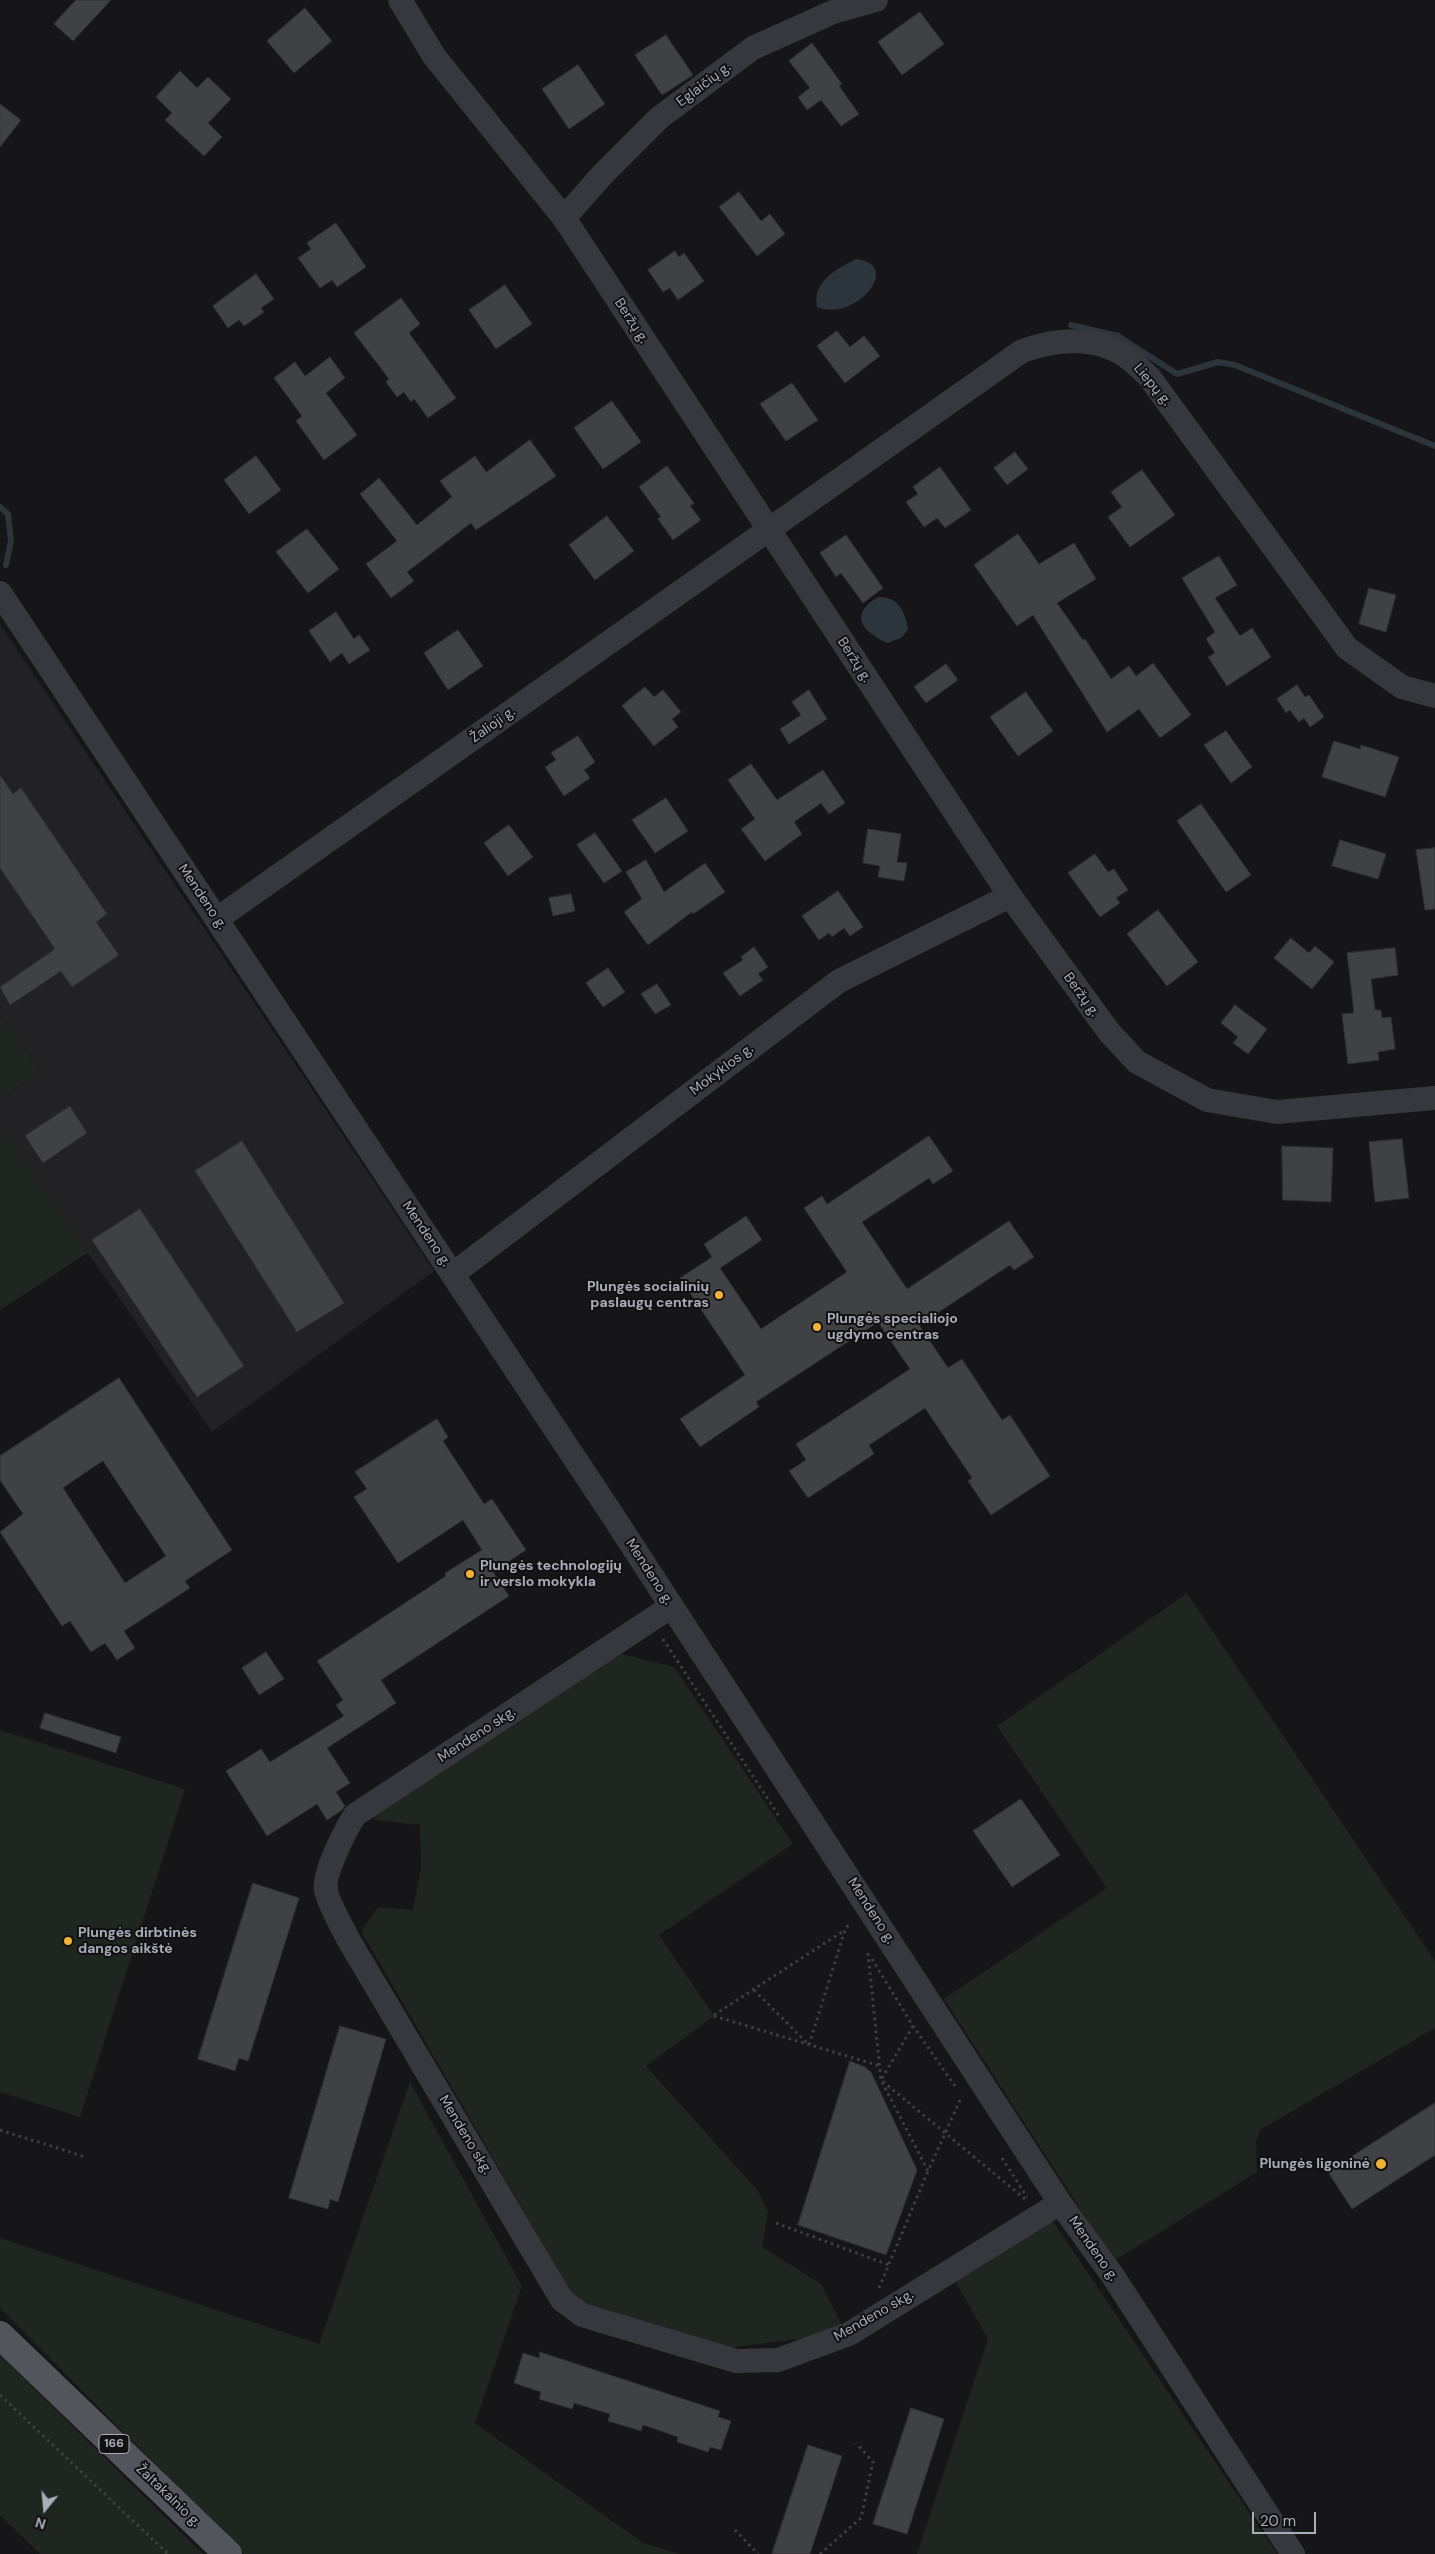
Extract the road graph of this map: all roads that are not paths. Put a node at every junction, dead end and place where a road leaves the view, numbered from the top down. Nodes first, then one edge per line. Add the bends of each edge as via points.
1 (400, 0) edge
2 (876, 0) edge
3 (564, 218) junction
4 (768, 530) junction
5 (0, 593) edge
6 (1435, 696) edge
7 (1010, 896) junction
8 (217, 919) junction
9 (1435, 1098) edge
10 (453, 1274) junction
11 (672, 1606) junction
12 (1060, 2203) junction
13 (0, 2335) edge
14 (228, 2554) edge
15 (1293, 2554) edge

1 - 3 street, Beržų g. via 434,56
2 - 3 street, Eglaičių g. via 833,12 753,48 658,118
3 - 4 street, Beržų g.
4 - 6 street, Liepų g. via 1022,350 1068,340 1100,345 1126,356 1150,378 1347,648 1402,687
4 - 7 street, Beržų g.
4 - 8 street, Žalioji g.
5 - 8 street, Mendeno g.
7 - 9 street, Beržų g. via 1109,1032 1137,1062 1207,1100 1277,1112
7 - 10 street, Mokyklos g. via 839,981
8 - 10 street, Mendeno g.
10 - 11 street, Mendeno g.
11 - 12 street, Mendeno g.
11 - 12 street, Mendeno skg. via 355,1815 343,1833 325,1890 348,1939 562,2300 582,2315 736,2361 778,2360 849,2334
12 - 15 street, Mendeno g. via 1113,2276
13 - 14 main road, Žaltakalnio g. / 166

